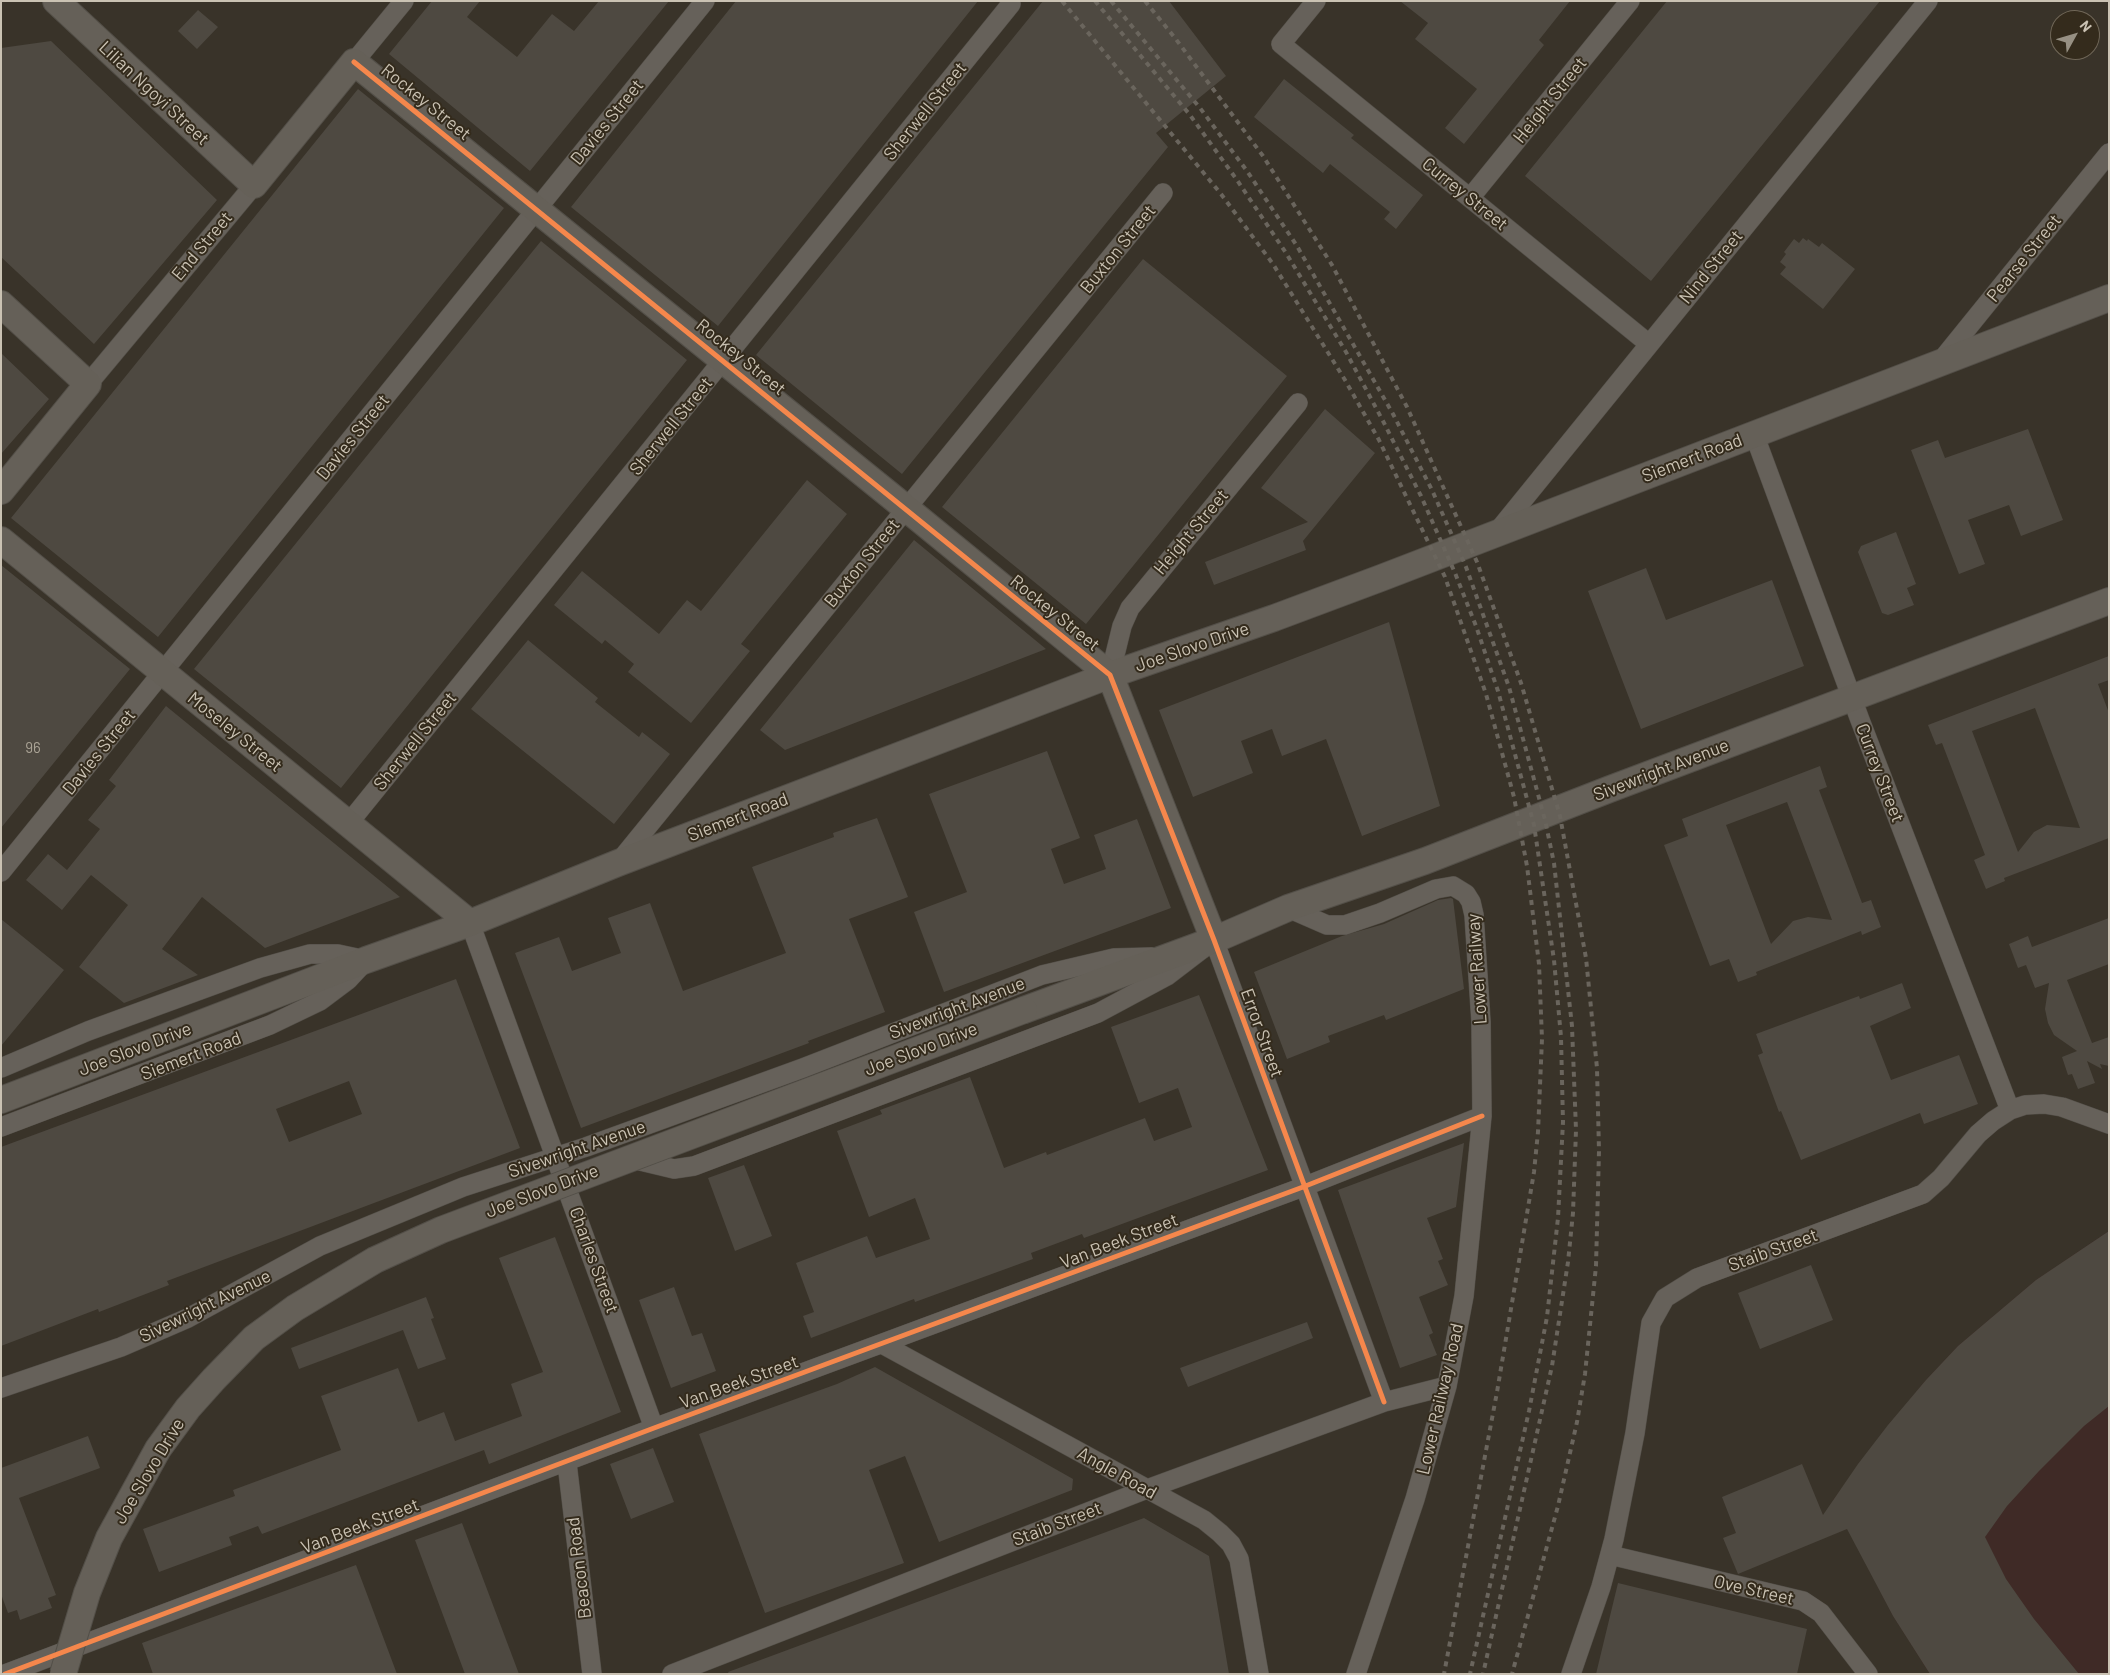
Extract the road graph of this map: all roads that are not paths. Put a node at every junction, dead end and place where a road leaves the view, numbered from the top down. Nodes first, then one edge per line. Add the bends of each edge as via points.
1 (404, 1) edge
2 (705, 1) edge
3 (1316, 1) edge
4 (1630, 1) edge
5 (1928, 1) edge
6 (1011, 4) dead end
7 (69, 6) edge
8 (354, 62) junction
9 (2109, 153) edge
10 (254, 185) junction
11 (1163, 194) dead end
12 (1470, 198) junction
13 (536, 209) junction
14 (2109, 298) edge
15 (1, 304) edge
16 (1649, 344) junction
17 (724, 361) junction
18 (1939, 363) junction
19 (88, 384) junction
20 (1298, 403) dead end
21 (1754, 434) junction
22 (1, 491) edge
23 (907, 508) junction
24 (1496, 533) junction
25 (1, 540) edge
26 (2109, 602) edge
27 (1274, 618) joint
28 (163, 673) junction
29 (1110, 675) junction
30 (1852, 699) junction
31 (348, 824) junction
32 (618, 863) junction
33 (1, 872) edge
34 (1288, 908) junction
35 (470, 923) junction
36 (1214, 940) junction
37 (1168, 957) junction
38 (366, 960) junction
39 (268, 997) joint
40 (1, 1068) edge
41 (1, 1100) edge
42 (2010, 1110) junction
43 (1482, 1116) junction
44 (2109, 1124) edge
45 (1, 1127) edge
46 (586, 1147) junction
47 (556, 1157) junction
48 (1303, 1187) junction
49 (882, 1344) junction
50 (1447, 1386) junction
51 (1, 1388) edge
52 (1384, 1402) junction
53 (654, 1428) junction
54 (567, 1463) junction
55 (1147, 1489) junction
56 (1610, 1555) junction
57 (5, 1674) edge
58 (62, 1674) edge
59 (592, 1674) edge
60 (672, 1674) edge
61 (1259, 1674) edge
62 (1356, 1674) edge
63 (1571, 1674) edge
64 (1868, 1674) edge

1 - 8 street, End Street
2 - 13 street, Davies Street
3 - 12 street, Currey Street via 1281,44
4 - 12 street, Height Street
5 - 16 street, Nind Street
6 - 17 street, Sherwell Street
7 - 10 main road, Lilian Ngoyi Street
8 - 10 main road, End Street
8 - 13 main road, Rockey Street
9 - 18 street, Pearse Street
10 - 19 street, End Street
11 - 23 street, Buxton Street
12 - 16 street, Currey Street
13 - 17 main road, Rockey Street
13 - 28 street, Davies Street
14 - 18 main road, Siemert Road
15 - 19 main road
16 - 24 street, Nind Street
17 - 23 main road, Rockey Street
17 - 31 street, Sherwell Street
18 - 21 main road, Siemert Road
19 - 22 main road, End Street
20 - 29 street, Height Street via 1130,608 1122,626
21 - 24 main road, Siemert Road
21 - 30 street, Currey Street
23 - 29 main road, Rockey Street
23 - 32 street, Buxton Street
24 - 27 main road, Siemert Road
25 - 28 main road, Moseley Street
26 - 30 main road, Sivewright Avenue
27 - 29 main road, Joe Slovo Drive
28 - 31 main road, Moseley Street
28 - 33 street, Davies Street
29 - 32 main road, Siemert Road
29 - 36 main road, Error Street
30 - 34 main road, Sivewright Avenue via 1425,862
30 - 42 street, Currey Street
31 - 35 main road, Moseley Street
32 - 35 main road, Siemert Road
34 - 36 main road, Sivewright Avenue
34 - 43 street, Lower Railway via 1327,925 1345,925 1436,889 1453,886 1466,894 1474,914 1481,1022
35 - 38 main road, Siemert Road
35 - 47 street, Charles Street
36 - 37 main road, Joe Slovo Drive
36 - 46 street via 1167,976 1098,1013 694,1166 664,1168
36 - 48 street, Error Street
37 - 46 street, Sivewright Avenue via 1114,958 1042,975
37 - 58 main road, Joe Slovo Drive, bridge via 441,1230 375,1260 295,1308 254,1338 214,1379 158,1449 109,1538 87,1593
38 - 39 main road, Siemert Road
38 - 40 street via 338,954 310,954 260,968 88,1031
38 - 45 street, Siemert Road via 348,980 302,1011
39 - 41 main road, Joe Slovo Drive
42 - 44 street, Staib Street via 2044,1104
42 - 56 street, Staib Street via 1992,1120 1941,1178 1922,1194 1697,1278 1664,1298 1651,1323 1632,1449
43 - 48 street, Van Beek Street
43 - 50 street, Lower Railway Road via 1464,1296
46 - 47 street, Sivewright Avenue
47 - 51 street, Sivewright Avenue via 401,1211 320,1246 188,1318 121,1347
47 - 53 street, Charles Street
48 - 49 street, Van Beek Street
48 - 52 street, Error Street
49 - 53 street, Van Beek Street
49 - 55 street, Angle Road
50 - 52 street, Staib Street
50 - 62 street, Lower Railway Road via 1415,1500
52 - 55 street, Staib Street
53 - 54 street, Van Beek Street
54 - 57 street, Van Beek Street
54 - 59 street, Beacon Road
55 - 60 street, Staib Street
55 - 61 street, Angle Road via 1204,1520 1231,1544 1239,1559 1244,1581
56 - 63 street, Staib Street
56 - 64 street, Ove Street via 1803,1601 1821,1613

